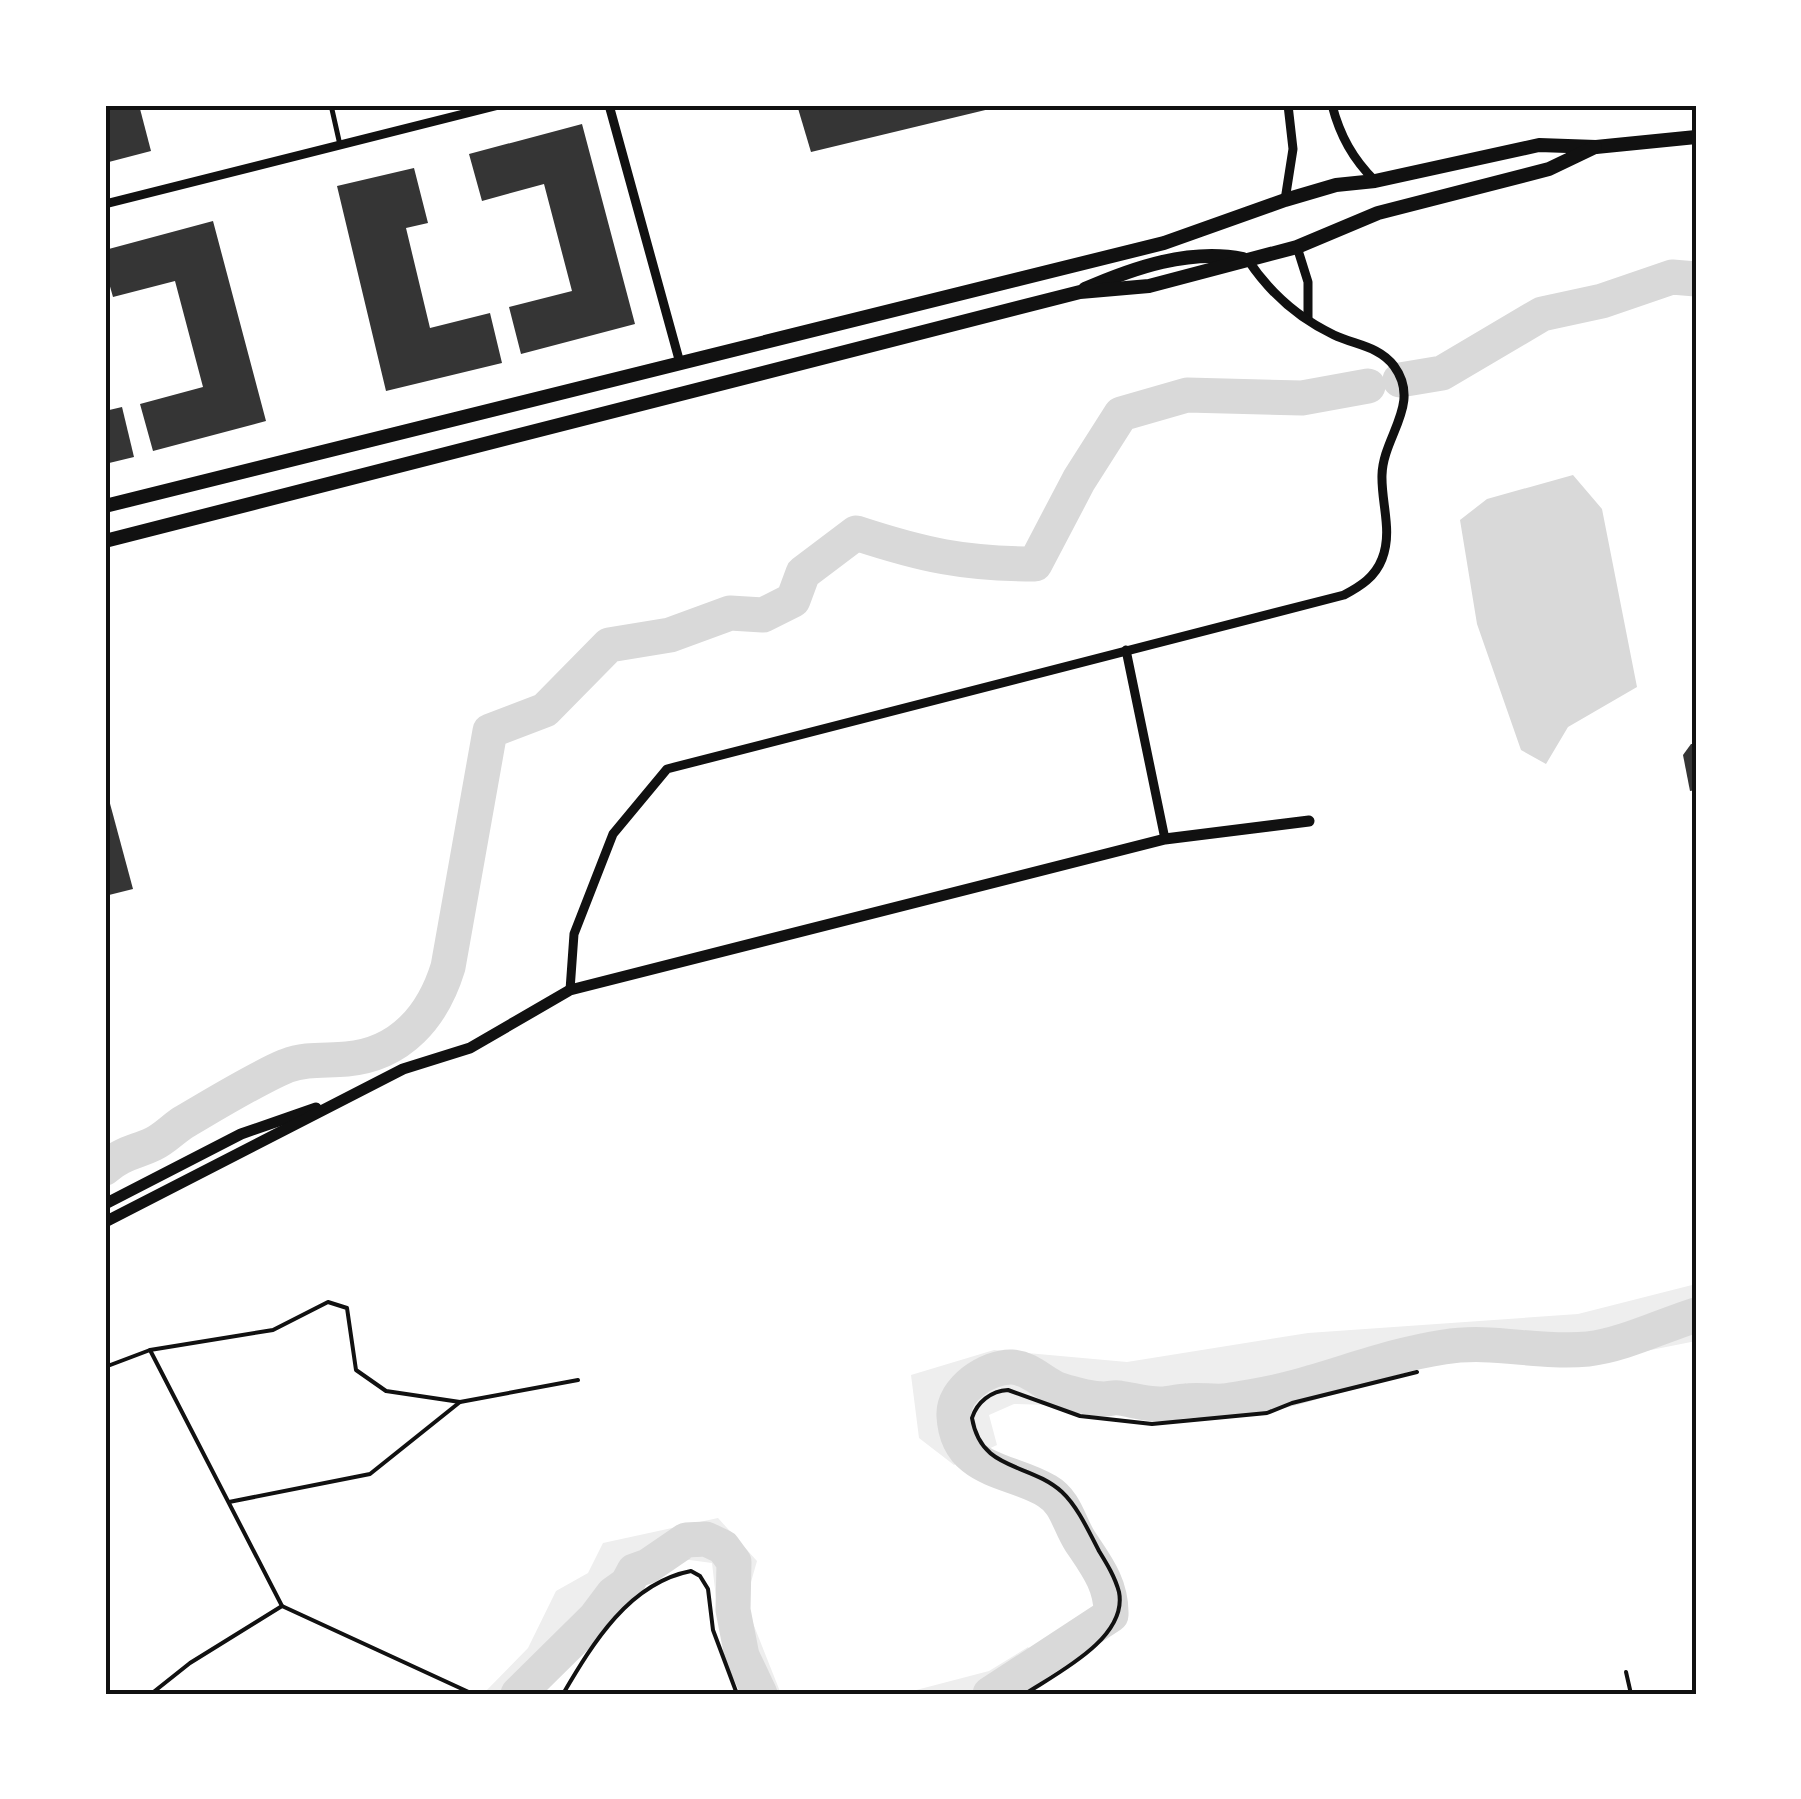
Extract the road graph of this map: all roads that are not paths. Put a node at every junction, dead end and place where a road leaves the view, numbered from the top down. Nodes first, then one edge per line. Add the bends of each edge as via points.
1 (331, 105) edge
2 (499, 105) edge
3 (609, 105) edge
4 (1288, 105) edge
5 (1332, 105) edge
6 (1696, 137) edge
7 (340, 145) junction
8 (1596, 147) junction
9 (1375, 182) junction
10 (1285, 200) junction
11 (105, 204) edge
12 (1298, 247) junction
13 (1248, 260) junction
14 (1308, 319) junction
15 (680, 363) junction
16 (105, 506) edge
17 (105, 541) edge
18 (1126, 650) junction
19 (1308, 822) dead end
20 (1164, 839) junction
21 (570, 990) junction
22 (363, 1092) junction
23 (105, 1204) edge
24 (105, 1222) edge

1 - 7 lane
2 - 7 street
3 - 15 street
4 - 10 street via 1293,149
5 - 9 street via 1344,142
6 - 8 main road
7 - 11 street
8 - 9 main road via 1539,145
8 - 12 main road via 1549,168 1378,213
9 - 10 main road
10 - 15 main road via 1164,243
12 - 13 main road
12 - 14 street via 1308,282
13 - 14 street via 1271,291
13 - 17 main road via 1149,286 1080,292
14 - 18 street via 1382,354 1400,377 1405,405 1382,470 1387,532 1380,563 1372,577 1344,595
15 - 16 main road
18 - 20 street
18 - 21 street via 666,769 613,834 574,934
19 - 20 street
20 - 21 street
21 - 22 street via 470,1048 403,1069
22 - 23 street via 241,1134
22 - 24 street

